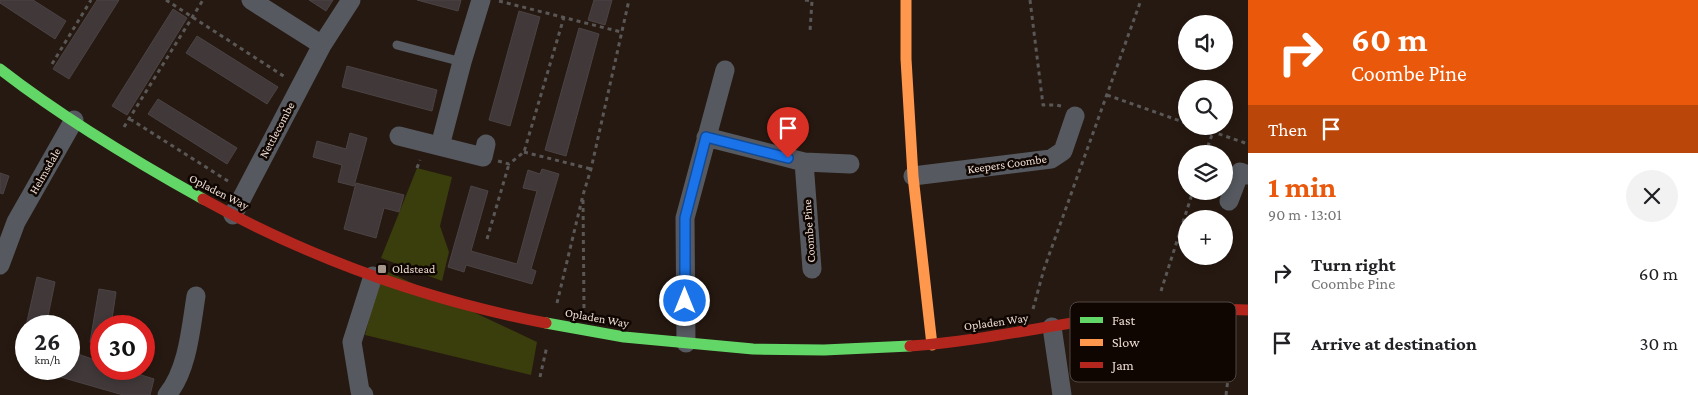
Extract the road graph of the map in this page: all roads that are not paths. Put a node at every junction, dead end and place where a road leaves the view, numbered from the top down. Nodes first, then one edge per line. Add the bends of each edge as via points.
1 (251, 0) edge
2 (351, 0) edge
3 (480, 0) edge
4 (906, 0) edge
5 (322, 45) junction
6 (397, 45) dead end
7 (462, 62) junction
8 (0, 69) edge
9 (725, 70) dead end
10 (1069, 112) road end
11 (74, 120) junction
12 (399, 136) dead end
13 (706, 137) junction
14 (440, 146) junction
15 (485, 151) road end
16 (804, 162) junction
17 (850, 164) dead end
18 (1248, 175) edge
19 (913, 176) junction
20 (1229, 201) dead end
21 (233, 215) junction
22 (8, 219) edge
23 (0, 265) edge
24 (812, 269) dead end
25 (373, 276) junction
26 (196, 296) dead end
27 (1070, 324) edge
28 (1052, 327) junction
29 (686, 343) junction
30 (932, 345) junction
31 (167, 395) edge
32 (364, 395) edge
33 (1062, 395) edge

1 - 5 street
2 - 5 street, Nettlecombe
3 - 7 street
4 - 19 street
5 - 21 street, Nettlecombe
6 - 7 lane
7 - 14 street
8 - 11 street, Opladen Way
9 - 13 street
10 - 19 street, Keepers Coombe via 1063,151 1051,159
11 - 21 street, Opladen Way via 172,183
11 - 22 street, Helmsdale
12 - 14 street
13 - 16 street
13 - 29 street via 685,218
14 - 15 street
16 - 17 street
16 - 24 street, Coombe Pine
18 - 20 street via 1240,172
19 - 30 street
21 - 25 street, Opladen Way via 307,250
22 - 23 street, Helmsdale
25 - 29 street, Opladen Way via 489,311 627,338
25 - 32 street via 352,342 360,391
26 - 31 street via 189,345 175,386
27 - 28 street, Opladen Way
28 - 30 street, Opladen Way
28 - 33 street
29 - 30 street, Opladen Way via 758,350 849,350

